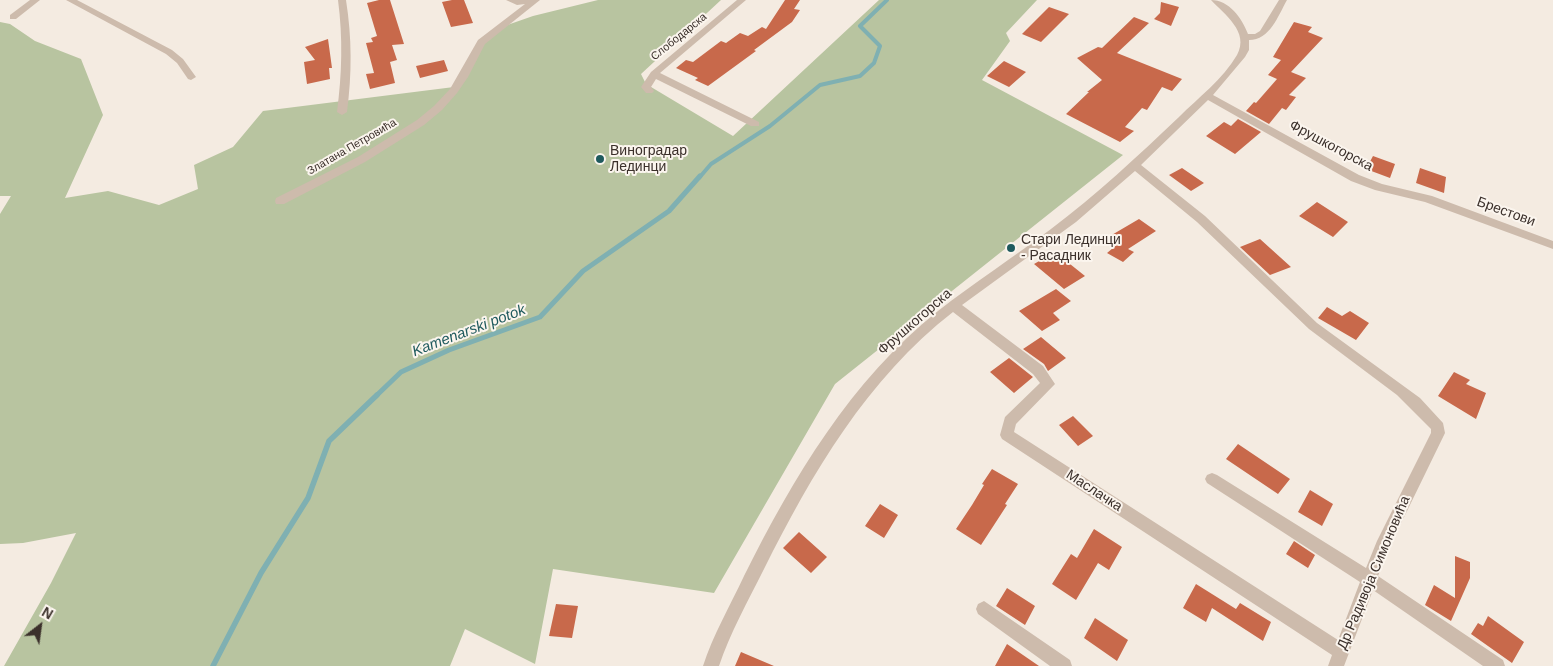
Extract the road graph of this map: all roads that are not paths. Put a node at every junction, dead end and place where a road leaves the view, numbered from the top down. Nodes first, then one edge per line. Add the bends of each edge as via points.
1 (36, 0) edge
2 (70, 0) edge
3 (342, 0) edge
4 (510, 0) edge
5 (536, 0) edge
6 (742, 0) edge
7 (1215, 0) edge
8 (1282, 0) edge
9 (13, 16) dead end
10 (1244, 37) junction
11 (654, 74) junction
12 (191, 77) dead end
13 (649, 91) dead end
14 (1206, 95) junction
15 (342, 112) dead end
16 (754, 124) dead end
17 (1135, 165) junction
18 (280, 201) dead end
19 (1448, 206) joint
20 (1553, 245) edge
21 (954, 306) junction
22 (1212, 478) dead end
23 (1369, 579) junction
24 (984, 609) dead end
25 (1341, 651) junction
26 (711, 666) edge
27 (1064, 666) edge
28 (1336, 666) edge
29 (1498, 666) edge

1 - 9 street
2 - 12 street via 169,52
3 - 15 street via 347,76
4 - 5 street, Златана Петровића
5 - 18 street, Златана Петровића via 477,47 454,91 438,108 396,138
6 - 11 street, Слободарска
7 - 10 street via 1235,18
8 - 10 street via 1263,33 1257,37
10 - 14 street, Фрушкогорска via 1244,50 1236,64
11 - 13 street, Слободарска via 646,87
11 - 16 street, Слободарска
14 - 17 street, Фрушкогорска
14 - 19 street, Фрушкогорска via 1354,178
17 - 21 street, Фрушкогорска via 1055,232
17 - 23 street, Др Радивоја Симоновића via 1201,218 1313,326 1402,391 1438,427
19 - 20 street, Брестови
21 - 25 street, Маслачка via 1038,370 1048,384 1010,421 1007,435
21 - 26 street, Фрушкогорска via 892,360 851,409 783,514
22 - 23 street
23 - 25 street, Др Радивоја Симоновића
23 - 29 street
24 - 27 street
25 - 28 street, Др Радивоја Симоновића

